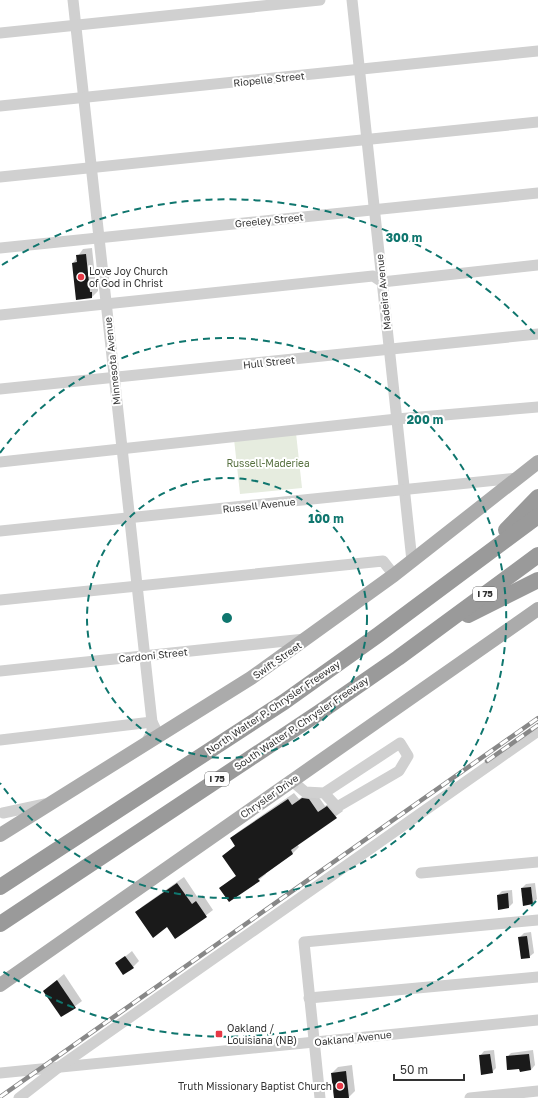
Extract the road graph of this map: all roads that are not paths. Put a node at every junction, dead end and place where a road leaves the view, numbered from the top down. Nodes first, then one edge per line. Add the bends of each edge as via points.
1 (73, 0) edge
2 (320, 0) edge
3 (352, 0) edge
4 (76, 24) junction
5 (0, 33) edge
6 (538, 51) edge
7 (359, 70) junction
8 (83, 98) junction
9 (0, 106) edge
10 (538, 122) edge
11 (367, 138) junction
12 (91, 167) junction
13 (0, 177) edge
14 (538, 193) edge
15 (374, 210) junction
16 (98, 238) junction
17 (0, 248) edge
18 (538, 265) edge
19 (382, 282) junction
20 (106, 304) junction
21 (0, 315) edge
22 (538, 334) edge
23 (390, 350) junction
24 (114, 378) junction
25 (0, 389) edge
26 (538, 406) edge
27 (397, 419) junction
28 (122, 450) junction
29 (0, 462) edge
30 (538, 462) edge
31 (517, 478) junction
32 (404, 490) junction
33 (538, 498) edge
34 (538, 516) edge
35 (129, 518) junction
36 (0, 531) edge
37 (538, 555) edge
38 (412, 561) junction
39 (475, 563) junction
40 (394, 575) junction
41 (538, 580) edge
42 (137, 586) junction
43 (0, 600) edge
44 (538, 609) edge
45 (432, 632) junction
46 (306, 639) junction
47 (145, 656) junction
48 (0, 671) edge
49 (152, 722) junction
50 (538, 731) edge
51 (158, 736) junction
52 (0, 740) edge
53 (145, 744) junction
54 (291, 780) junction
55 (324, 793) junction
56 (51, 803) junction
57 (1, 812) edge
58 (1, 835) edge
59 (538, 862) edge
60 (421, 873) dead end
61 (0, 887) edge
62 (538, 920) edge
63 (0, 924) edge
64 (538, 977) edge
65 (0, 985) edge
66 (309, 998) junction
67 (538, 1020) edge
68 (313, 1042) junction
69 (59, 1067) junction
70 (0, 1073) edge
71 (538, 1091) edge
72 (19, 1098) edge
73 (320, 1098) edge
74 (470, 1098) edge

1 - 4 street, Minnesota Avenue
2 - 4 street
3 - 7 street, Madeira Avenue
4 - 5 street
4 - 8 street, Minnesota Avenue
6 - 7 street, Riopelle Street
7 - 8 street, Riopelle Street
7 - 11 street, Madeira Avenue
8 - 9 street, Riopelle Street
8 - 12 street, Minnesota Avenue
10 - 11 street
11 - 12 street
11 - 15 street, Madeira Avenue
12 - 13 street
12 - 16 street, Minnesota Avenue
14 - 15 street, Greeley Street
15 - 16 street, Greeley Street
15 - 19 street, Madeira Avenue
16 - 17 street, Greeley Street
16 - 20 street, Minnesota Avenue
18 - 19 street
19 - 20 street via 373,276
19 - 23 street, Madeira Avenue
20 - 21 street
20 - 24 street, Minnesota Avenue
22 - 23 street, Hull Street
23 - 24 street, Hull Street
23 - 27 street, Madeira Avenue
24 - 25 street, Hull Street
24 - 28 street, Minnesota Avenue
26 - 27 street
27 - 28 street
27 - 32 street, Madeira Avenue
28 - 29 street
28 - 35 street, Minnesota Avenue
30 - 31 main road, Swift Street
31 - 32 street, Russell Avenue
31 - 38 main road, Swift Street
32 - 35 street, Russell Avenue
32 - 38 street, Madeira Avenue
33 - 39 highway
34 - 39 highway, North Walter P. Chrysler Freeway
35 - 36 street, Russell Avenue
35 - 42 street, Minnesota Avenue
37 - 45 highway, South Walter P. Chrysler Freeway / I 75
38 - 40 main road, Swift Street
39 - 61 highway, North Walter P. Chrysler Freeway via 284,702
40 - 42 street via 383,561
40 - 46 main road, Swift Street
41 - 45 highway
42 - 43 street
42 - 47 street, Minnesota Avenue
44 - 54 main road, Chrysler Drive
45 - 63 highway, South Walter P. Chrysler Freeway / I 75 via 320,712
46 - 47 street, Cardoni Street
46 - 51 main road, Swift Street
47 - 48 street, Cardoni Street
47 - 49 street, Minnesota Avenue
49 - 51 street, Minnesota Avenue
49 - 52 street
49 - 53 street, Minnesota Avenue via 152,732
50 - 69 street
51 - 53 main road, Swift Street
53 - 56 main road, Swift Street
54 - 55 street via 305,792
54 - 65 main road, Chrysler Drive
55 - 55 street via 400,743 408,756 398,771 337,807
56 - 57 street
56 - 58 main road, Swift Street
57 - 58 street via 6,817
59 - 60 street
62 - 66 street via 304,942
64 - 66 street
66 - 68 street
67 - 68 street, Oakland Avenue
68 - 69 street, Oakland Avenue
68 - 73 street
69 - 70 street, Oakland Avenue
69 - 72 street
71 - 74 street

